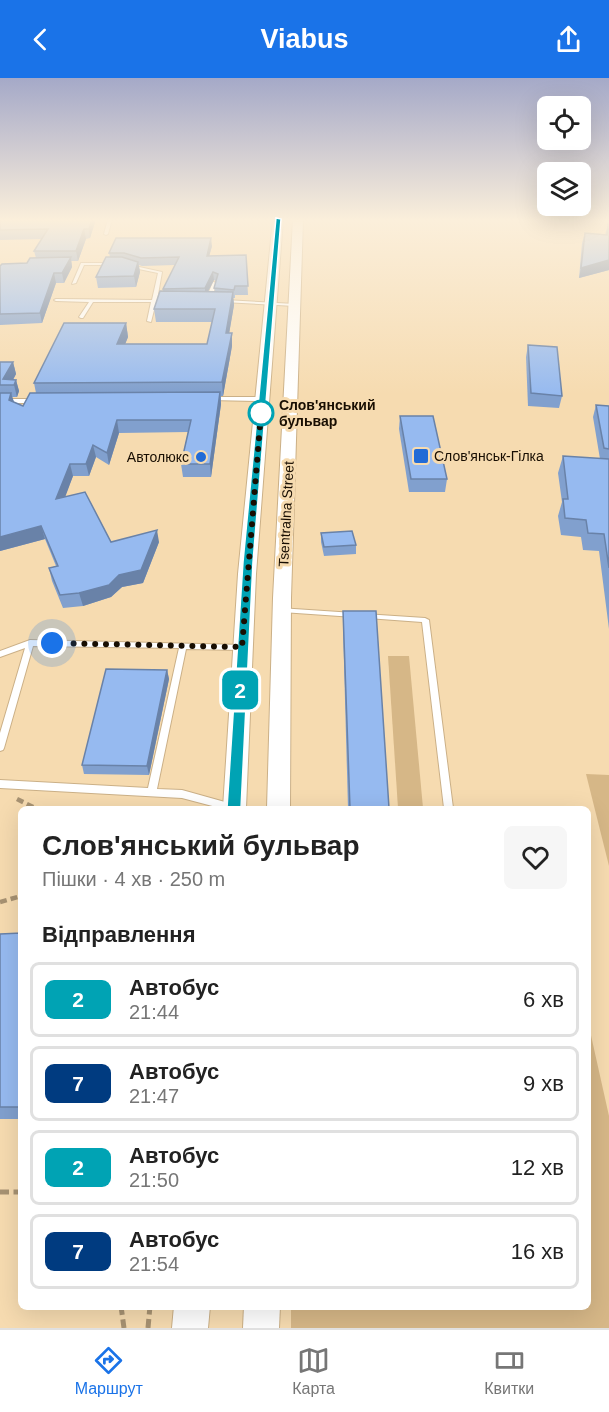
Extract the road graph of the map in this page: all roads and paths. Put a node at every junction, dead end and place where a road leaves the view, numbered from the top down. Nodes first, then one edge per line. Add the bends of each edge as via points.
1 (76, 277) edge
2 (159, 277) edge
3 (272, 277) edge
4 (296, 277) edge
5 (74, 283) dead end
6 (215, 283) edge
7 (56, 300) dead end
8 (92, 300) junction
9 (209, 300) junction
10 (154, 301) junction
11 (176, 301) edge
12 (198, 301) edge
13 (270, 302) junction
14 (295, 305) junction
15 (81, 317) dead end
16 (149, 321) dead end
17 (202, 399) edge
18 (262, 399) junction
19 (48, 400) edge
20 (0, 401) edge
21 (282, 610) junction
22 (30, 643) junction
23 (183, 645) junction
24 (242, 647) junction
25 (0, 654) edge
26 (0, 748) edge
27 (0, 784) edge
28 (152, 792) junction
29 (226, 806) edge
30 (233, 806) edge
31 (278, 806) edge
32 (449, 806) edge
33 (18, 897) edge
34 (0, 902) edge
35 (0, 1192) edge
36 (18, 1192) edge
37 (122, 1310) edge
38 (150, 1310) edge
39 (192, 1310) edge
40 (262, 1310) edge
41 (124, 1328) edge
42 (148, 1328) edge
43 (190, 1328) edge
44 (261, 1328) edge

1 - 5 lane
2 - 10 lane
3 - 13 street
4 - 14 street, Tsentralna Street
6 - 9 lane
7 - 8 lane
8 - 10 lane
8 - 15 lane
9 - 12 lane
9 - 13 lane
10 - 11 lane
10 - 16 lane
13 - 14 lane
13 - 18 street
14 - 21 street, Tsentralna Street
17 - 18 lane
18 - 24 street
19 - 20 lane
21 - 31 street, Tsentralna Street
21 - 32 lane via 425,620
22 - 23 lane
22 - 25 lane
22 - 26 lane
23 - 24 lane
23 - 28 lane
24 - 30 street
27 - 28 lane
28 - 29 lane via 182,794
33 - 34 path
35 - 36 path
37 - 41 path
38 - 42 path
39 - 43 street
40 - 44 street

